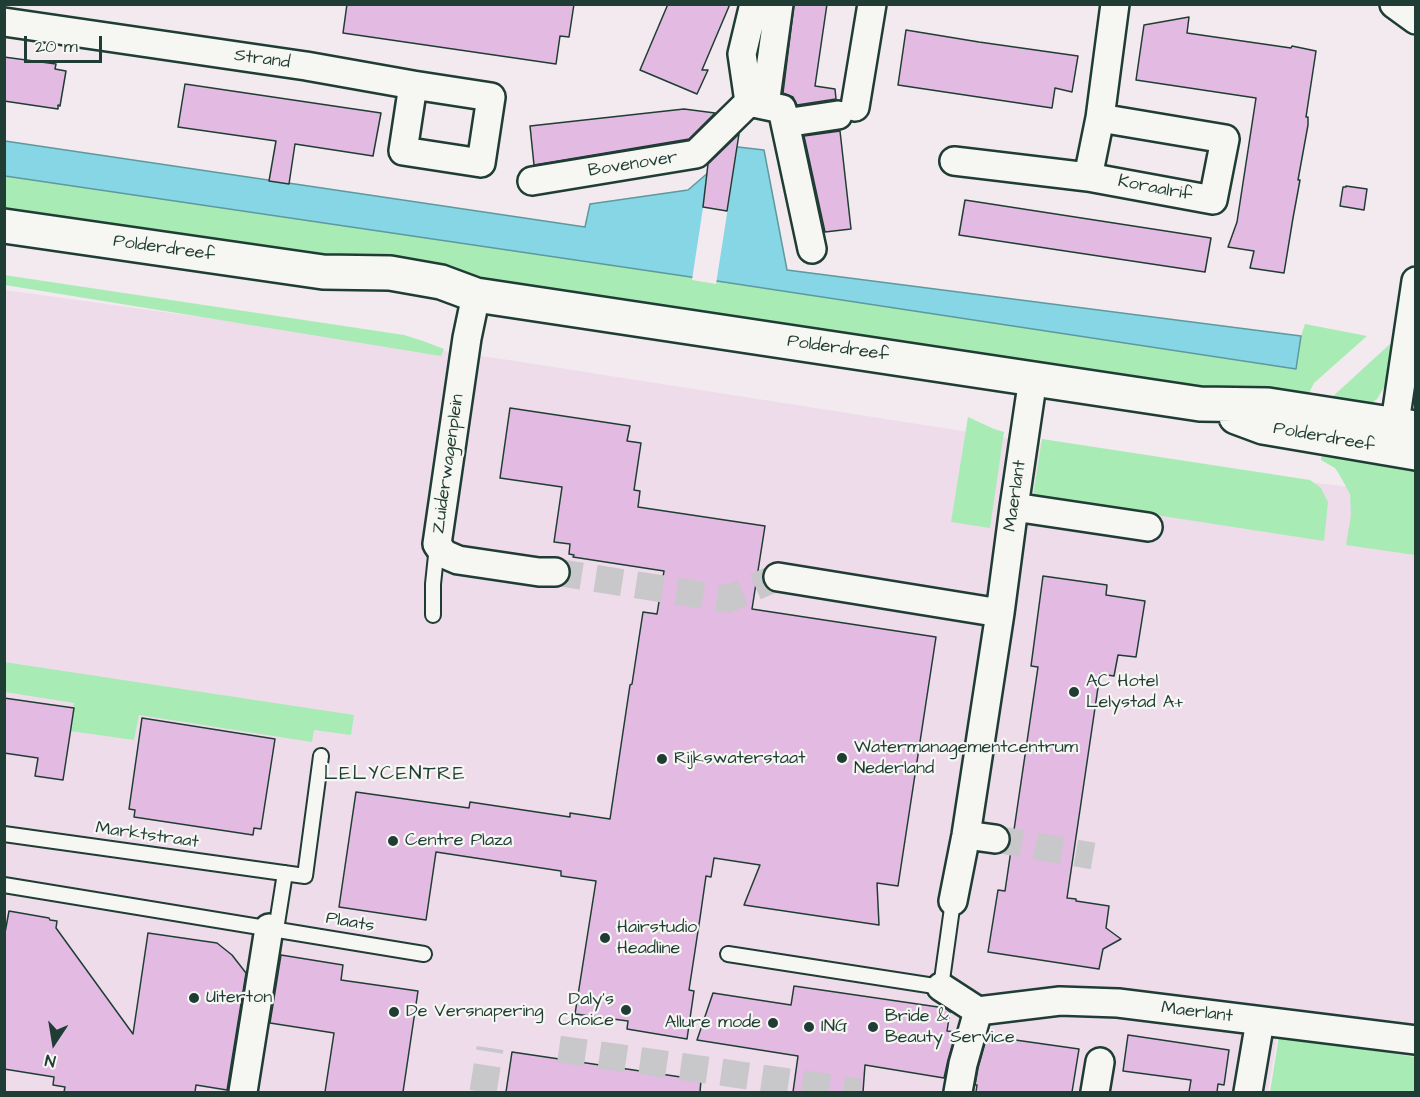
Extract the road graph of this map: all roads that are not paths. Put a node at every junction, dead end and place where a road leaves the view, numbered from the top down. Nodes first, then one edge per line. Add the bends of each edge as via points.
1 (754, 4) edge
2 (779, 4) edge
3 (872, 4) edge
4 (1115, 4) edge
5 (1394, 4) edge
6 (1416, 20) edge
7 (4, 22) edge
8 (413, 85) dead end
9 (766, 110) junction
10 (1100, 118) junction
11 (954, 161) dead end
12 (1088, 177) junction
13 (532, 182) dead end
14 (4, 226) edge
15 (812, 249) dead end
16 (1416, 281) edge
17 (476, 295) junction
18 (1034, 378) junction
19 (1404, 439) edge
20 (1014, 507) junction
21 (1148, 527) dead end
22 (437, 544) junction
23 (555, 572) tunnel mouth
24 (778, 577) tunnel mouth
25 (1000, 613) junction
26 (433, 615) dead end
27 (321, 756) dead end
28 (4, 834) edge
29 (966, 835) junction
30 (994, 839) tunnel mouth
31 (285, 873) junction
32 (4, 885) edge
33 (953, 901) joint
34 (272, 929) junction
35 (424, 954) dead end
36 (728, 954) dead end
37 (942, 987) junction
38 (978, 1011) junction
39 (1260, 1021) junction
40 (1416, 1040) edge
41 (1100, 1062) dead end
42 (243, 1092) edge
43 (958, 1092) edge
44 (1095, 1092) edge
45 (1248, 1092) edge

1 - 9 street via 742,54
2 - 9 street
3 - 9 street via 847,111
4 - 10 street
5 - 6 street
7 - 8 street, Strand
9 - 13 street, Bovenover via 696,154
9 - 15 street
10 - 12 street
10 - 12 street, Koraalrif via 1225,139 1213,200
11 - 12 street, Koraalrif
14 - 17 street, Polderdreef via 323,272 390,273 441,282
16 - 19 street
17 - 18 street, Polderdreef
17 - 22 street, Zuiderwagenplein
18 - 19 street, Polderdreef via 1200,404 1268,405
18 - 20 street, Maerlant
20 - 21 street
20 - 25 street, Maerlant
22 - 23 street, Zuiderwagenplein via 444,554 458,560
22 - 26 lane
24 - 25 street
25 - 29 street, Maerlant
27 - 31 lane via 305,876
28 - 31 lane, Marktstraat
29 - 30 street
29 - 33 street, Maerlant
31 - 34 lane
32 - 34 lane
33 - 37 lane, Maerlant
34 - 35 lane, Plaats
34 - 42 street
36 - 37 lane
37 - 38 street
38 - 39 street, Maerlant via 1060,1001 1118,1003
38 - 43 street
39 - 40 street, Maerlant
39 - 45 street
41 - 44 street

